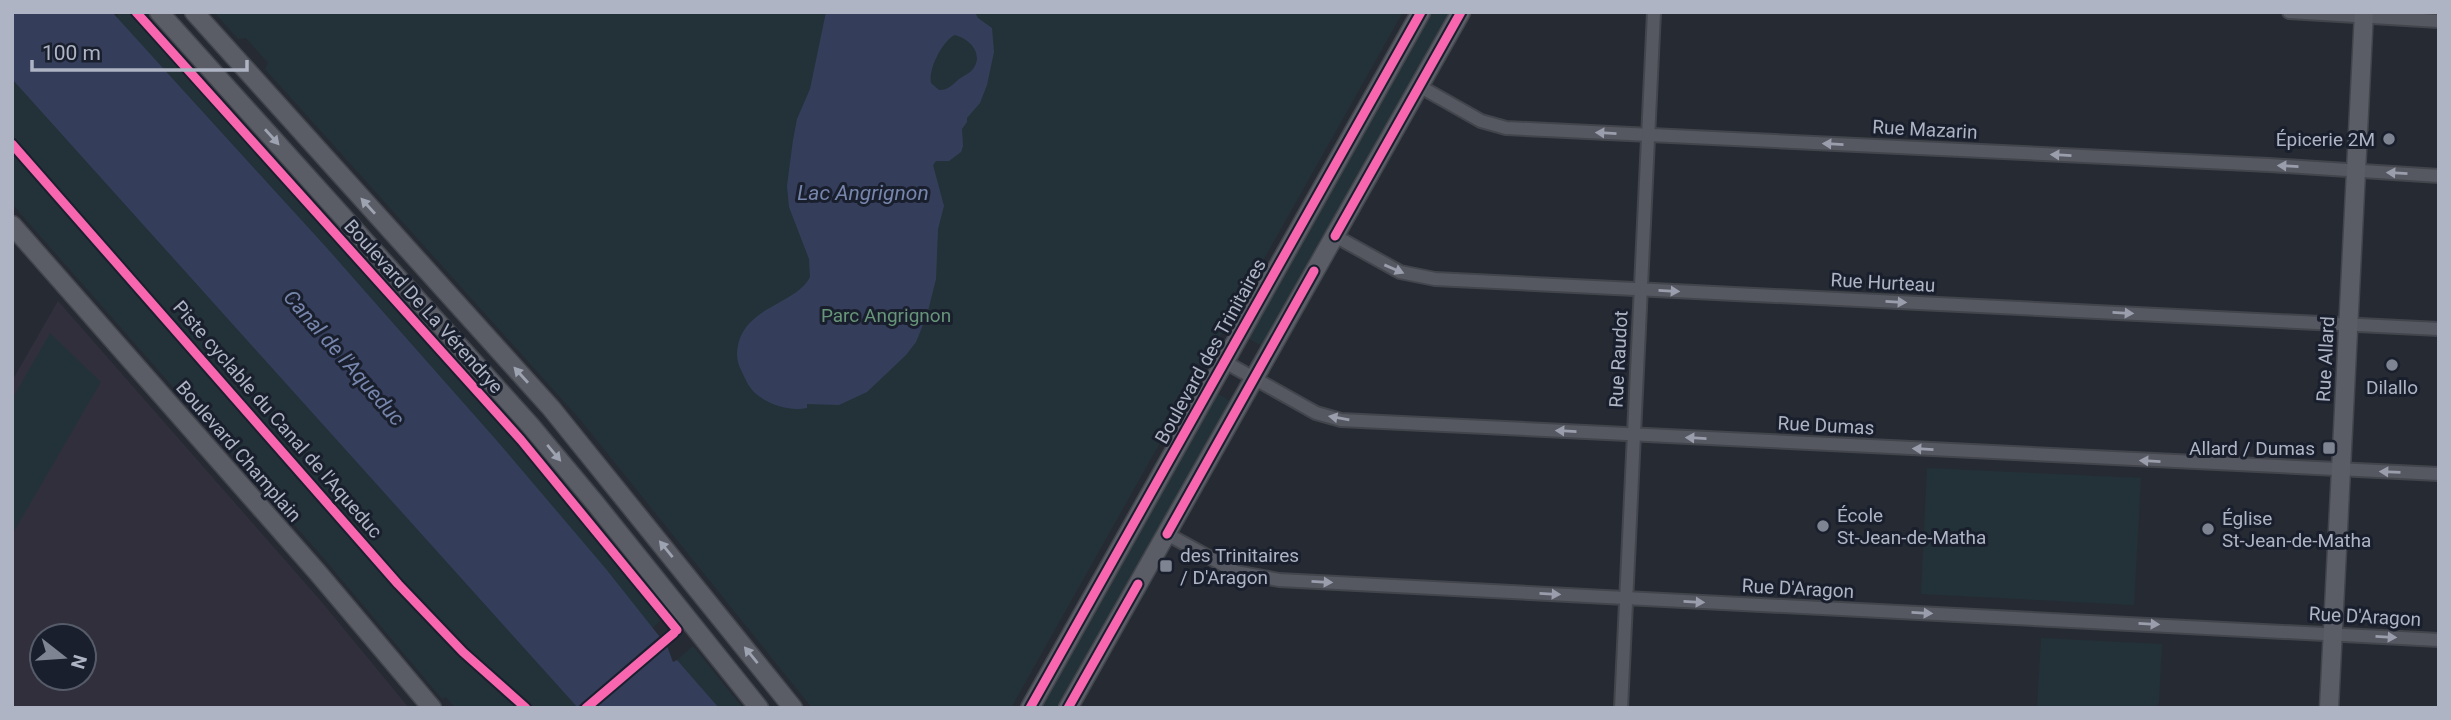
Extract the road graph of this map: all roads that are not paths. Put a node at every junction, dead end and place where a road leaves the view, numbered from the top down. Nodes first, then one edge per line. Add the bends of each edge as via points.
1 (159, 12) edge
2 (194, 12) edge
3 (1421, 12) edge
4 (1461, 12) edge
5 (1654, 12) edge
6 (2290, 12) edge
7 (2364, 14) edge
8 (2439, 21) edge
9 (1419, 86) junction
10 (1648, 134) junction
11 (2356, 170) junction
12 (2439, 176) edge
13 (14, 230) edge
14 (1335, 236) junction
15 (1641, 289) junction
16 (2348, 324) junction
17 (2439, 329) edge
18 (1225, 362) junction
19 (1254, 378) junction
20 (1634, 435) junction
21 (2341, 470) junction
22 (2439, 474) edge
23 (1167, 534) junction
24 (1626, 598) junction
25 (2332, 634) junction
26 (2439, 640) edge
27 (432, 708) edge
28 (759, 708) edge
29 (793, 708) edge
30 (1030, 708) edge
31 (1068, 708) edge
32 (1621, 708) edge
33 (2329, 708) edge

1 -> 28 main road, Boulevard De La Vérendrye via 530,425
29 -> 2 main road, Boulevard De La Vérendrye via 551,408
3 - 18 main road, Boulevard des Trinitaires
4 - 9 main road
5 - 10 street, Rue Raudot
6 - 7 street
7 - 8 street
7 - 11 main road, Rue Allard
10 -> 9 street, Rue Mazarin via 1494,126
9 - 14 main road
11 -> 10 street, Rue Mazarin
10 - 15 street, Rue Raudot
12 -> 11 street, Rue Mazarin
11 - 16 main road, Rue Allard
13 - 27 main road, Boulevard Champlain
14 -> 15 street, Rue Hurteau via 1388,267 1423,278
14 - 19 main road
15 -> 16 street, Rue Hurteau
15 - 20 street, Rue Raudot
16 - 17 street, Rue Hurteau
16 - 21 main road, Rue Allard
18 - 19 street, Rue Dumas
18 - 30 main road, Boulevard des Trinitaires
20 -> 19 street, Rue Dumas via 1341,420 1316,412
19 - 23 main road
21 -> 20 street, Rue Dumas
20 - 24 street, Rue Raudot
22 -> 21 street, Rue Dumas
21 - 25 main road, Rue Allard
23 -> 24 street, Rue D'Aragon via 1222,565 1262,578
23 - 31 main road
24 -> 25 street, Rue D'Aragon
24 - 32 street, Rue Raudot
25 -> 26 street, Rue D'Aragon
25 - 33 main road, Rue Allard

